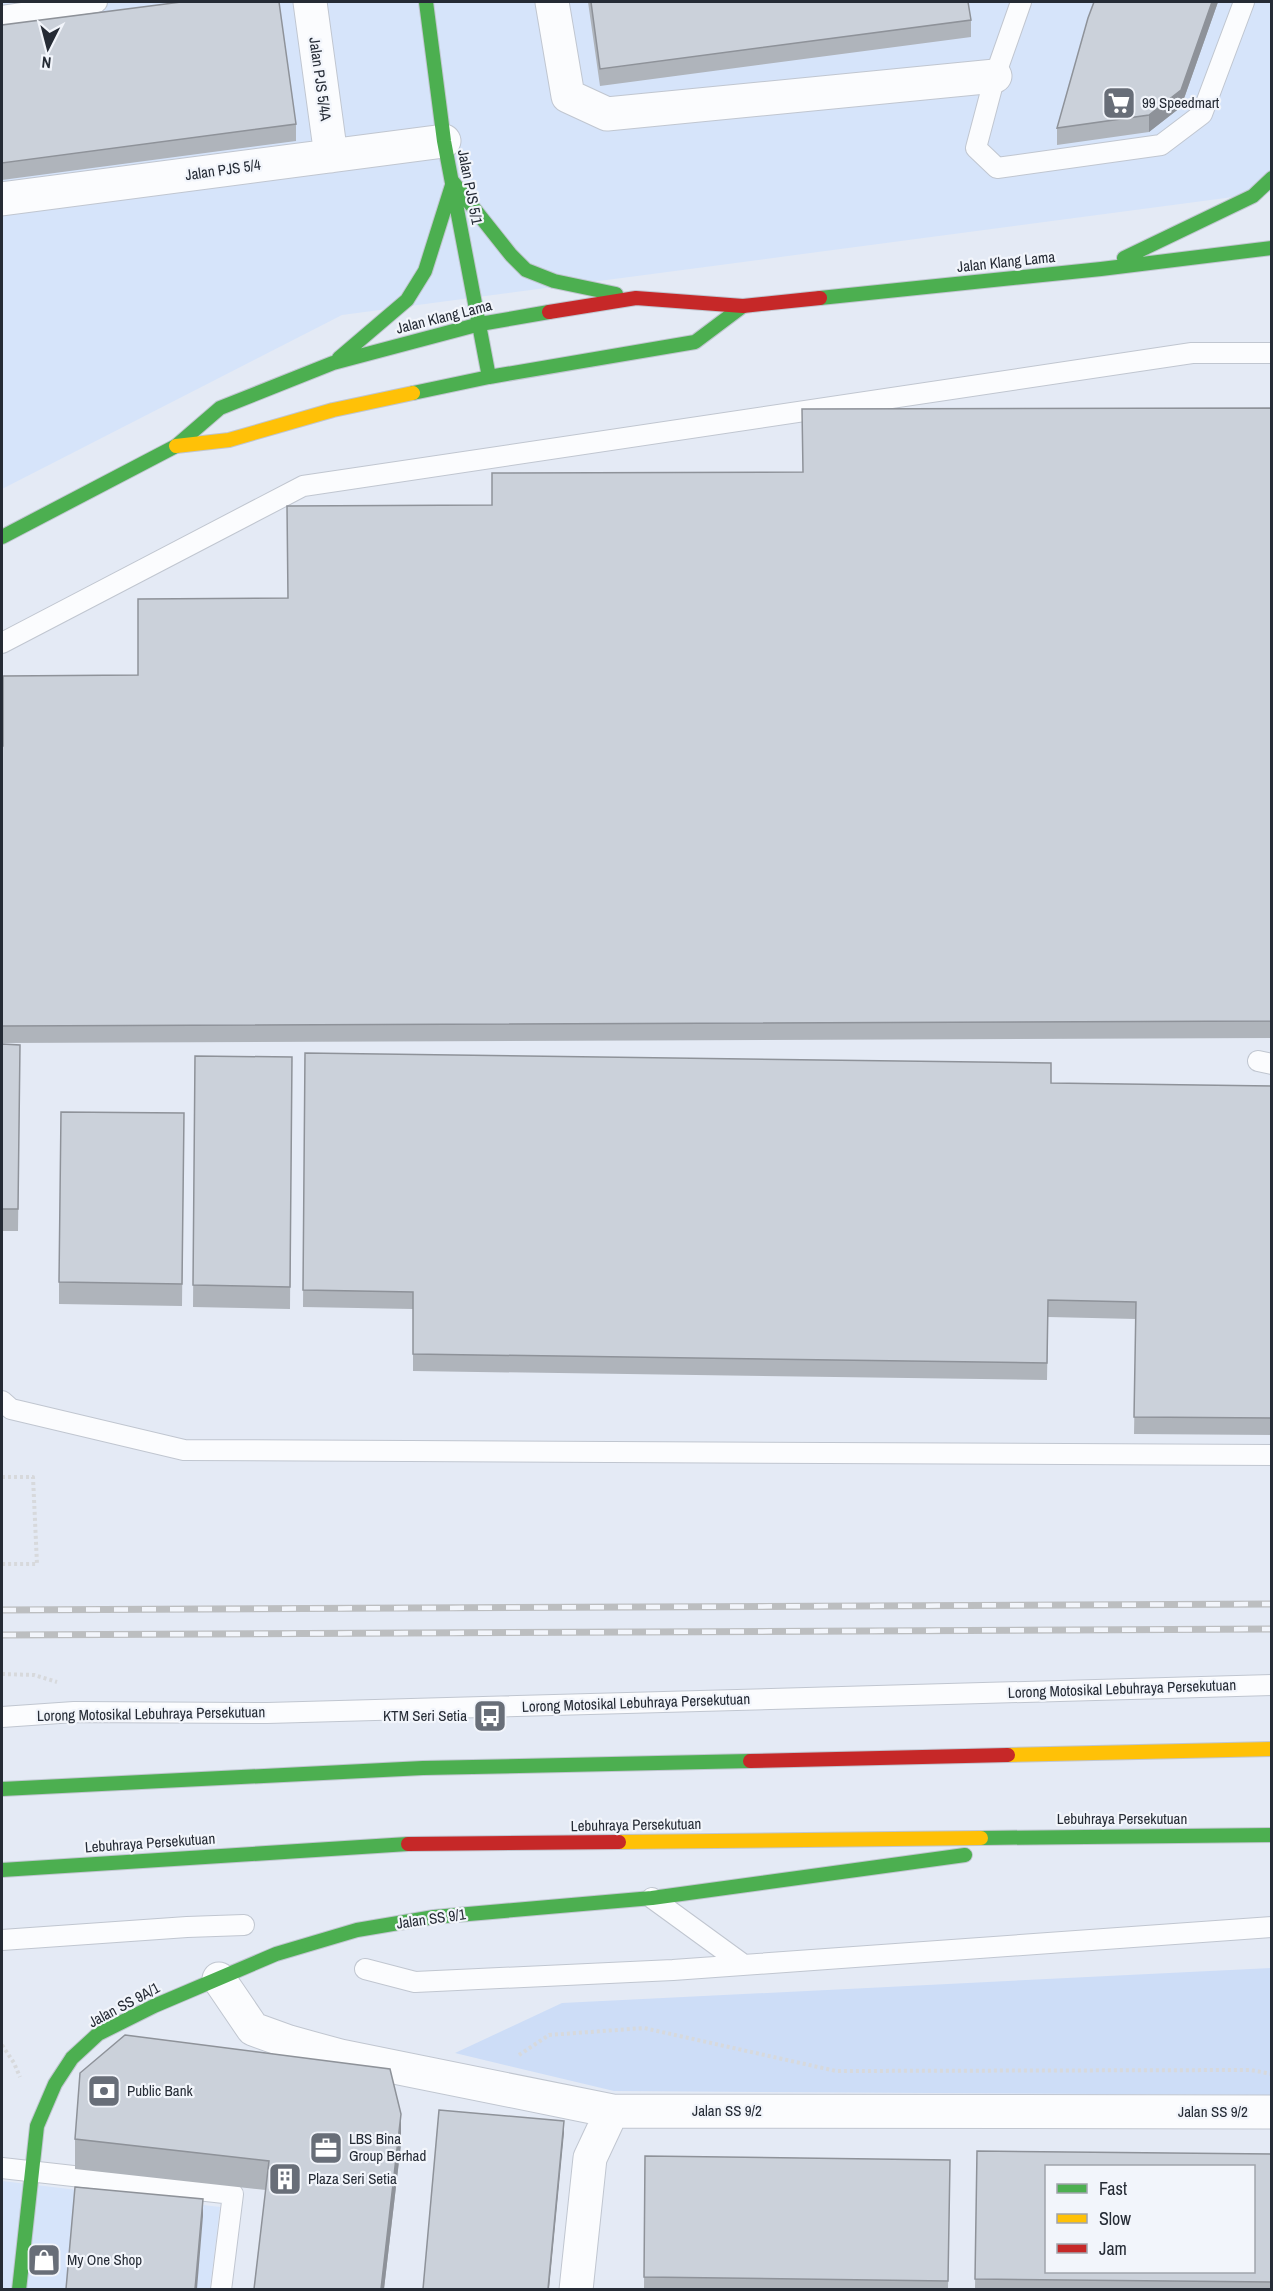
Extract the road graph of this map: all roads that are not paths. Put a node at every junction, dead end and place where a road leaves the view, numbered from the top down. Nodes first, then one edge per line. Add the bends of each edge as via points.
1 (97, 2) edge
2 (310, 2) edge
3 (426, 2) edge
4 (552, 2) edge
5 (1021, 2) edge
6 (1244, 2) edge
7 (2, 16) edge
8 (995, 76) junction
9 (444, 141) junction
10 (331, 156) junction
11 (1272, 178) edge
12 (453, 182) junction
13 (2, 199) edge
14 (1272, 248) edge
15 (1101, 269) junction
16 (636, 298) junction
17 (743, 306) junction
18 (480, 324) junction
19 (1272, 353) edge
20 (333, 363) junction
21 (489, 377) junction
22 (177, 446) junction
23 (2, 537) edge
24 (2, 643) edge
25 (6, 1405) edge
26 (1272, 1455) edge
27 (1272, 1685) edge
28 (2, 1717) edge
29 (1272, 1749) edge
30 (2, 1789) edge
31 (1272, 1835) edge
32 (1112, 1836) junction
33 (2, 1870) edge
34 (652, 1898) junction
35 (244, 1925) dead end
36 (1272, 1927) edge
37 (2, 1940) edge
38 (744, 1965) junction
39 (365, 1969) dead end
40 (219, 1978) junction
41 (612, 2111) junction
42 (1272, 2112) edge
43 (2, 2168) edge
44 (31, 2171) junction
45 (19, 2289) edge
46 (222, 2289) edge
47 (576, 2289) edge

1 - 7 lane
2 - 10 street, Jalan PJS 5/4A
3 - 9 main road, Jalan PJS 5/1
4 - 8 street via 568,96 607,114
5 - 8 lane
6 - 8 lane via 1202,114 1161,145 997,168 976,148
9 - 10 street, Jalan PJS 5/4
9 - 12 main road, Jalan PJS 5/1
10 - 13 street, Jalan PJS 5/4
11 - 15 main road via 1253,196
12 - 16 main road via 526,270 554,281
12 - 18 main road, Jalan PJS 5/1
12 - 20 main road via 425,271 406,300
14 - 15 main road, Jalan Klang Lama
15 - 17 main road, Jalan Klang Lama
16 - 17 main road, Jalan Klang Lama
16 - 18 main road, Jalan Klang Lama
17 - 21 main road, Jalan Klang Lama via 695,342
18 - 20 main road, Jalan Klang Lama
18 - 21 main road, Jalan PJS 5/1
19 - 24 lane via 1192,353 303,486
20 - 22 main road, Jalan Klang Lama via 220,408
21 - 22 main road, Jalan Klang Lama via 333,410 229,440
22 - 23 main road, Jalan Klang Lama
25 - 26 lane via 184,1450
27 - 28 lane, Lorong Motosikal Lebuhraya Persekutuan via 267,1713 74,1712
29 - 30 main road via 423,1768
31 - 32 main road, Lebuhraya Persekutuan
32 - 33 main road, Lebuhraya Persekutuan via 388,1844
32 - 34 main road, Jalan SS 9/1
34 - 38 lane
34 - 40 main road, Jalan SS 9/1 via 434,1917 357,1930 276,1954
35 - 37 lane
36 - 38 lane
38 - 39 lane via 415,1982
40 - 41 street, Jalan SS 9/2 via 253,2030 340,2056
40 - 44 main road, Jalan SS 9A/1 via 98,2034 72,2058 55,2084 37,2126
41 - 42 street, Jalan SS 9/2
41 - 47 street via 590,2158
43 - 44 lane
44 - 45 main road, Jalan SS 9A/1
44 - 46 lane via 233,2194

